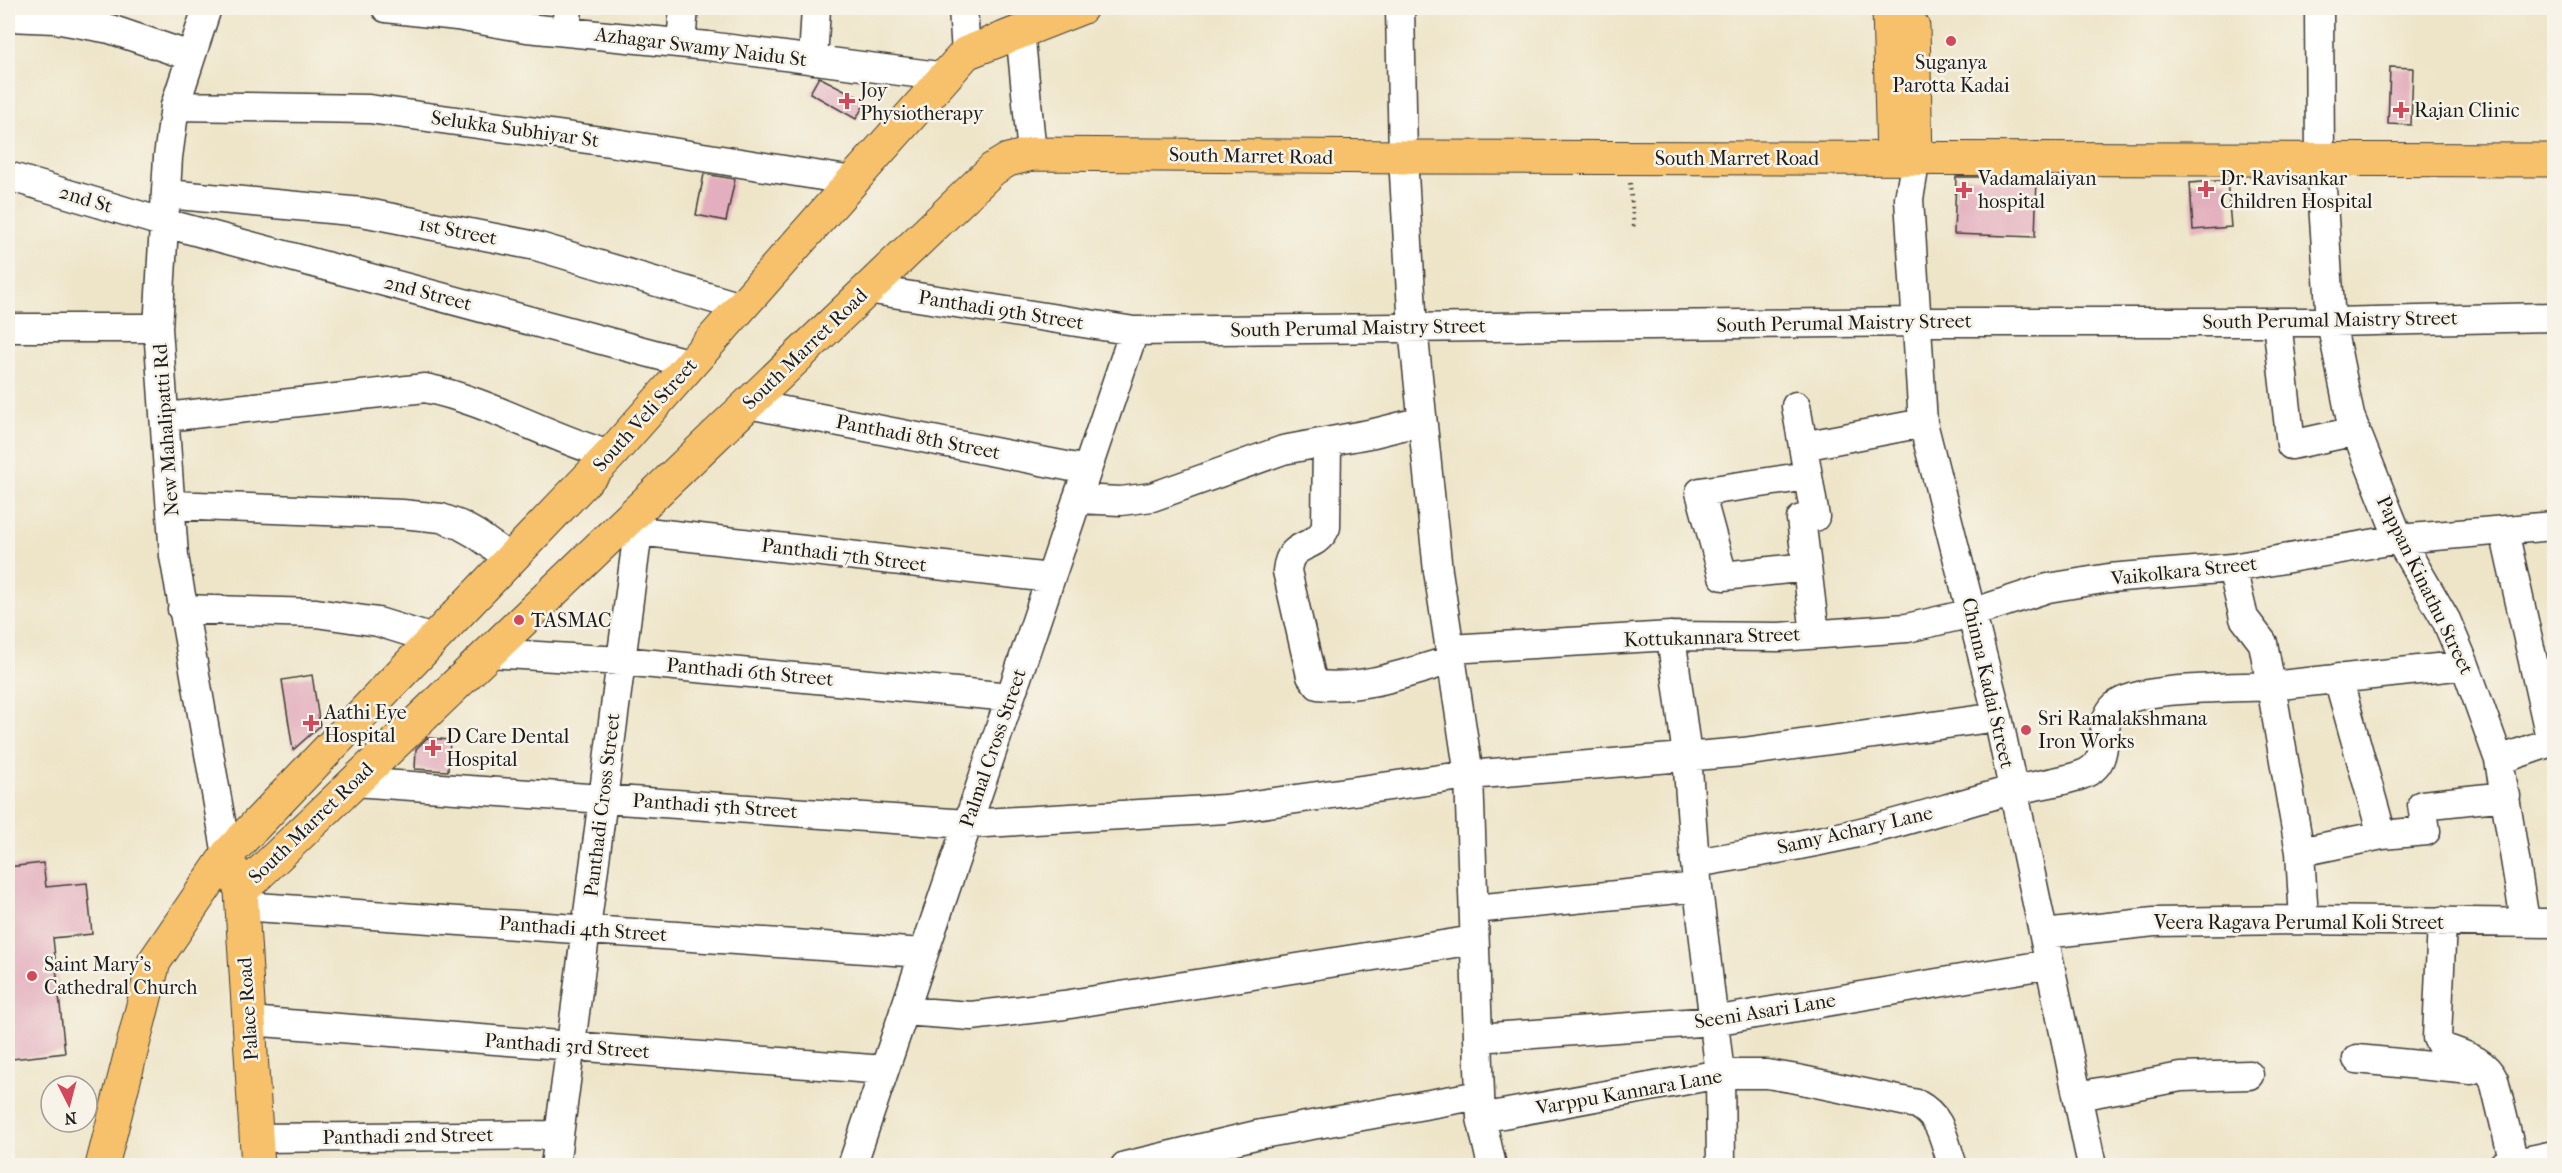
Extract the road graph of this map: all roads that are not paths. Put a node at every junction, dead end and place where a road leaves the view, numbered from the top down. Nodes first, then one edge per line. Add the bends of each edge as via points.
1 (207, 8) edge
2 (386, 8) edge
3 (684, 8) edge
4 (816, 8) edge
5 (963, 8) edge
6 (1081, 8) edge
7 (1400, 8) edge
8 (1889, 8) edge
9 (1912, 8) edge
10 (2319, 8) edge
11 (458, 12) edge
12 (8, 17) edge
13 (567, 19) edge
14 (1020, 30) junction
15 (681, 43) junction
16 (190, 56) junction
17 (813, 60) junction
18 (956, 65) junction
19 (175, 106) junction
20 (1032, 154) junction
21 (1403, 157) junction
22 (1905, 158) junction
23 (2320, 159) junction
24 (2554, 160) edge
25 (8, 176) edge
26 (853, 182) junction
27 (167, 194) junction
28 (165, 223) junction
29 (867, 289) junction
30 (741, 307) junction
31 (2554, 317) edge
32 (1918, 322) junction
33 (2277, 322) junction
34 (2331, 322) junction
35 (8, 328) edge
36 (158, 328) junction
37 (1413, 328) junction
38 (1134, 331) junction
39 (691, 364) junction
40 (748, 404) junction
41 (1796, 406) dead end
42 (166, 417) junction
43 (1422, 421) junction
44 (1923, 423) junction
45 (2356, 430) junction
46 (1327, 442) junction
47 (1803, 446) junction
48 (610, 455) junction
49 (1087, 470) junction
50 (1808, 476) junction
51 (1077, 499) junction
52 (171, 505) junction
53 (632, 526) junction
54 (2554, 526) edge
55 (2504, 531) junction
56 (2399, 539) junction
57 (511, 559) junction
58 (1807, 567) junction
59 (2232, 568) junction
60 (1050, 578) junction
61 (182, 609) junction
62 (1972, 613) junction
63 (1815, 634) junction
64 (1671, 636) junction
65 (433, 639) junction
66 (489, 653) junction
67 (1451, 654) junction
68 (621, 660) junction
69 (2465, 665) junction
70 (2338, 678) junction
71 (2271, 686) junction
72 (1010, 697) junction
73 (1998, 717) junction
74 (2553, 741) edge
75 (1687, 756) junction
76 (2499, 760) junction
77 (1470, 775) junction
78 (354, 782) junction
79 (2013, 790) junction
80 (2506, 796) junction
81 (603, 797) junction
82 (967, 824) junction
83 (2382, 834) junction
84 (2300, 852) junction
85 (227, 855) junction
86 (1697, 875) junction
87 (242, 898) junction
88 (1474, 909) junction
89 (2304, 920) junction
90 (2442, 921) junction
91 (2525, 921) junction
92 (2554, 923) edge
93 (586, 930) junction
94 (2044, 934) junction
95 (1474, 940) junction
96 (923, 953) junction
97 (2050, 964) junction
98 (904, 1011) junction
99 (249, 1021) junction
100 (1713, 1022) junction
101 (1478, 1038) junction
102 (571, 1046) junction
103 (2357, 1059) dead end
104 (2480, 1062) junction
105 (884, 1070) junction
106 (1720, 1074) junction
107 (2249, 1075) dead end
108 (2078, 1096) junction
109 (1480, 1106) junction
110 (559, 1135) junction
111 (257, 1152) edge
112 (2554, 1155) edge
113 (2508, 1164) edge
114 (102, 1166) edge
115 (555, 1166) edge
116 (852, 1166) edge
117 (1125, 1166) edge
118 (1492, 1166) edge
119 (1721, 1166) edge
120 (1953, 1166) edge
121 (2092, 1166) edge

1 - 16 street, New Mahalipatti Rd
2 - 11 street, Azhagar Swamy Naidu St
3 - 15 street
4 - 17 street
5 - 18 street
6 - 14 main road, South Veli Street
7 - 21 street
8 - 22 main road
9 - 22 main road
10 - 23 street, Pappan Kinathu Street
11 - 13 street, Azhagar Swamy Naidu St via 527,28
12 - 16 street via 55,19 110,28
13 - 15 street, Azhagar Swamy Naidu St
14 - 18 main road, South Veli Street
14 - 20 street
15 - 17 street, Azhagar Swamy Naidu St
16 - 19 street, New Mahalipatti Rd
17 - 18 street, Azhagar Swamy Naidu St
18 - 26 main road, South Veli Street
19 - 26 street, Selukka Subhiyar St via 369,109 609,142
19 - 27 street, New Mahalipatti Rd
20 - 21 main road, South Marret Road
20 - 29 main road, South Marret Road via 1008,160 993,169
21 - 22 main road, South Marret Road
21 - 37 street
22 - 23 main road, South Marret Road
22 - 32 street, Chinna Kadai Street
23 - 24 main road, South Marret Road
23 - 34 street, Pappan Kinathu Street
25 - 28 street, 2nd St
26 - 30 main road, South Veli Street
27 - 28 street, New Mahalipatti Rd
27 - 30 street, 1st Street via 362,212 536,246
28 - 36 street, New Mahalipatti Rd
28 - 39 street, 2nd Street
29 - 38 street, Panthadi 9th Street
29 - 40 main road, South Marret Road
30 - 39 main road, South Veli Street
31 - 34 street, South Perumal Maistry Street
32 - 33 street, South Perumal Maistry Street
32 - 37 street, South Perumal Maistry Street
32 - 44 street, Chinna Kadai Street
33 - 34 street, South Perumal Maistry Street
33 - 45 street via 2291,445
34 - 45 street, Pappan Kinathu Street
35 - 36 street
36 - 42 street, New Mahalipatti Rd
37 - 38 street, South Perumal Maistry Street
37 - 43 street
38 - 49 street, Palmal Cross Street
39 - 48 main road, South Veli Street
40 - 49 street, Panthadi 8th Street
40 - 53 main road, South Marret Road
41 - 47 street
42 - 48 street via 425,388 452,393
42 - 52 street, New Mahalipatti Rd
43 - 46 street
43 - 67 street
44 - 47 street
44 - 62 street, Chinna Kadai Street
45 - 56 street, Pappan Kinathu Street
46 - 51 street via 1273,453 1152,497 1121,501
46 - 67 street, Kottukannara Street via 1326,527 1322,537 1293,552 1287,571 1311,676 1318,685 1354,686
47 - 50 street
48 - 57 main road, South Veli Street
49 - 51 street, Palmal Cross Street
50 - 58 street via 1815,517 1801,519
50 - 58 street via 1700,492 1723,576
51 - 60 street, Palmal Cross Street
52 - 57 street via 441,518 476,534
52 - 61 street, New Mahalipatti Rd
53 - 60 street, Panthadi 7th Street
53 - 66 main road, South Marret Road
53 - 68 street, Panthadi Cross Street
54 - 55 street, Vaikolkara Street
55 - 56 street, Vaikolkara Street
55 - 74 street
56 - 59 street, Vaikolkara Street
56 - 69 street, Pappan Kinathu Street via 2446,620
57 - 65 main road, South Veli Street
58 - 63 street
59 - 62 street, Vaikolkara Street via 2109,578 2048,588
59 - 71 street via 2244,618 2264,643
60 - 72 street, Palmal Cross Street
61 - 65 street via 316,614 378,622
61 - 85 street, New Mahalipatti Rd
62 - 63 street, Kottukannara Street via 1907,628
62 - 73 street, Chinna Kadai Street
63 - 64 street, Kottukannara Street
64 - 67 street, Kottukannara Street
64 - 75 street
65 - 85 main road, South Veli Street
66 - 68 street, Panthadi 6th Street
66 - 78 main road, South Marret Road
67 - 77 street
68 - 72 street, Panthadi 6th Street
68 - 81 street, Panthadi Cross Street
69 - 70 street, Samy Achary Lane
69 - 76 street, Pappan Kinathu Street
70 - 71 street, Samy Achary Lane
70 - 83 street
71 - 79 street, Samy Achary Lane via 2154,693 2128,699 2113,707 2102,755 2089,771
71 - 84 street
72 - 82 street, Palmal Cross Street
73 - 75 street, Panthadi 5th Street
73 - 79 street, Chinna Kadai Street
74 - 76 street
75 - 77 street, Panthadi 5th Street
75 - 86 street
76 - 80 street, Pappan Kinathu Street
77 - 82 street, Panthadi 5th Street via 1224,809
77 - 88 street
78 - 81 street, Panthadi 5th Street
78 - 87 main road, South Marret Road
79 - 86 street, Samy Achary Lane
79 - 94 street, Chinna Kadai Street
80 - 83 street via 2422,805 2426,831
80 - 91 street, Pappan Kinathu Street
81 - 82 street, Panthadi 5th Street
81 - 93 street, Panthadi Cross Street
82 - 96 street, Palmal Cross Street
83 - 84 street
84 - 89 street
85 - 87 main road, Palace Road
85 - 114 main road, South Veli Street via 154,962
86 - 88 street, Samy Achary Lane
86 - 100 street
87 - 93 street, Panthadi 4th Street
87 - 99 main road, Palace Road
88 - 95 street
89 - 90 street, Veera Ragava Perumal Koli Street
89 - 94 street, Veera Ragava Perumal Koli Street via 2154,922
90 - 91 street, Veera Ragava Perumal Koli Street
90 - 104 street via 2437,1038 2442,1047
91 - 92 street, Veera Ragava Perumal Koli Street
93 - 96 street, Panthadi 4th Street
93 - 102 street, Panthadi Cross Street
94 - 97 street, Chinna Kadai Street
95 - 98 street via 982,1015
95 - 101 street
96 - 98 street, Palmal Cross Street
97 - 100 street, Seeni Asari Lane
97 - 108 street, Chinna Kadai Street
98 - 105 street, Palmal Cross Street
99 - 102 street, Panthadi 3rd Street
99 - 111 main road, Palace Road
100 - 101 street, Seeni Asari Lane
100 - 106 street
101 - 109 street
102 - 105 street, Panthadi 3rd Street
102 - 110 street, Panthadi Cross Street
103 - 104 street via 2471,1070
104 - 113 street via 2494,1080
105 - 116 street, Palmal Cross Street
106 - 109 street, Varppu Kannara Lane
106 - 119 street
106 - 120 street, Varppu Kannara Lane via 1767,1074 1917,1104 1930,1111 1941,1129
107 - 108 street via 2181,1077
108 - 121 street, Chinna Kadai Street
109 - 117 street, Varppu Kannara Lane via 1256,1135
109 - 118 street
110 - 111 street, Panthadi 2nd Street
110 - 115 street, Panthadi Cross Street
112 - 113 street

